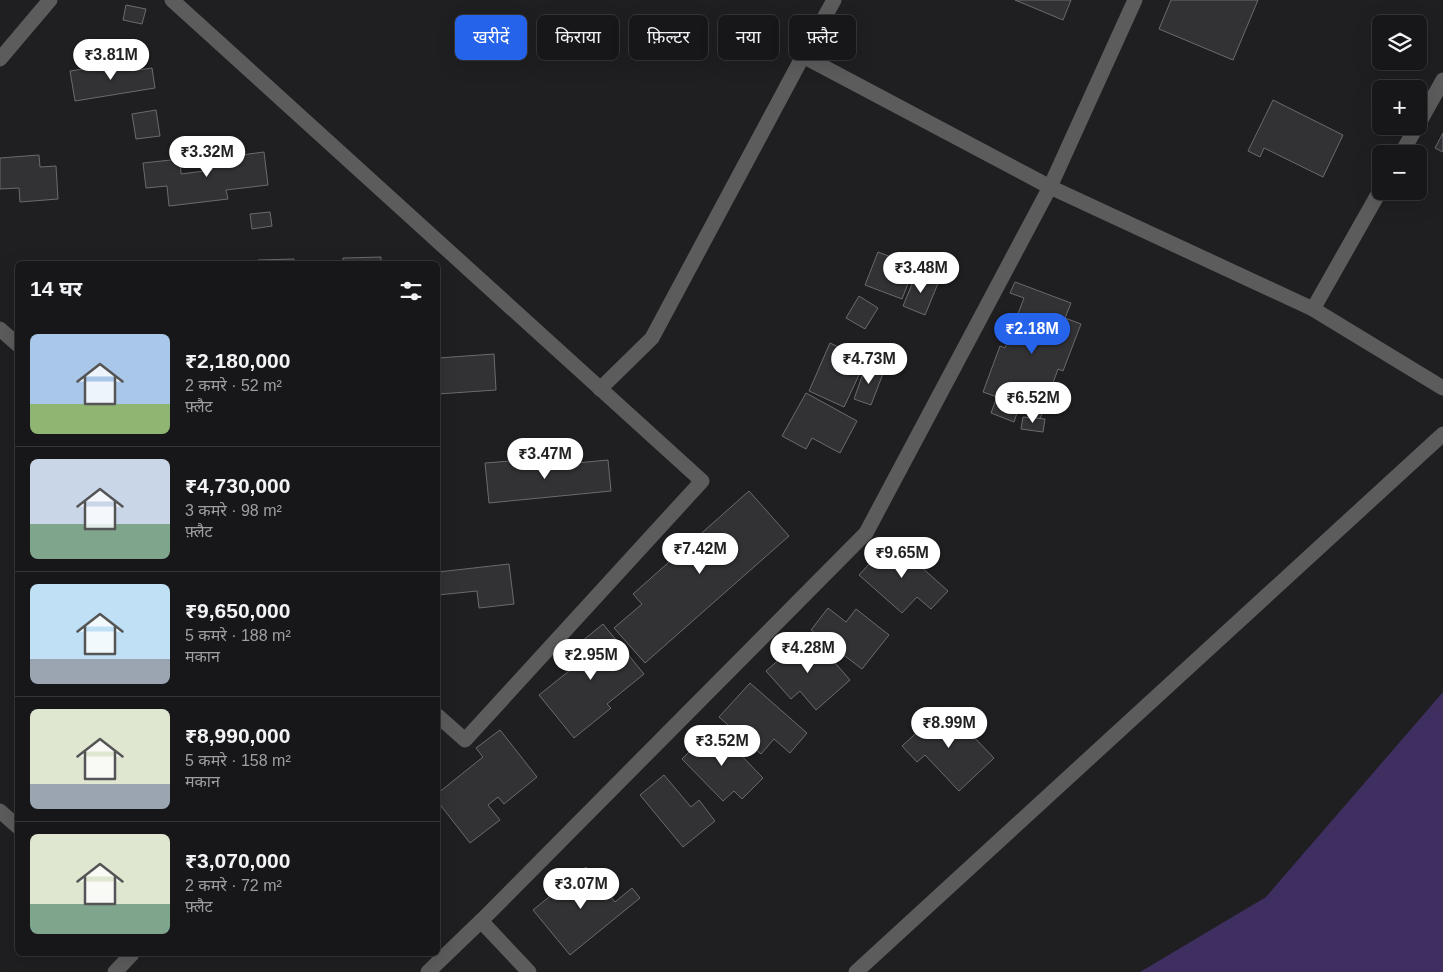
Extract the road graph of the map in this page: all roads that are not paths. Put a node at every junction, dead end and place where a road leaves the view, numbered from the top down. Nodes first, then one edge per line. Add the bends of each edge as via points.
1 (50, 0) edge
2 (172, 0) edge
3 (834, 0) edge
4 (1135, 0) edge
5 (826, 15) edge
6 (0, 58) edge
7 (801, 60) edge
8 (810, 60) edge
9 (1443, 80) edge
10 (1427, 109) edge
11 (1050, 188) junction
12 (1374, 200) edge
13 (1313, 308) junction
14 (0, 329) edge
15 (15, 342) edge
16 (1443, 388) edge
17 (600, 389) junction
18 (1443, 434) edge
19 (440, 718) edge
20 (0, 811) edge
21 (15, 824) edge
22 (481, 921) junction
23 (130, 956) edge
24 (116, 972) edge
25 (428, 972) edge
26 (529, 972) edge
27 (856, 972) edge

1 - 6 street
2 - 17 street
3 - 5 street
4 - 11 street
7 - 17 street via 652,338
8 - 11 street
9 - 10 street
11 - 13 street
11 - 22 street via 866,533
12 - 13 street
13 - 16 street
14 - 15 street
17 - 19 street via 702,481 465,740
18 - 27 street
20 - 21 street
22 - 25 street
22 - 26 street
23 - 24 street

